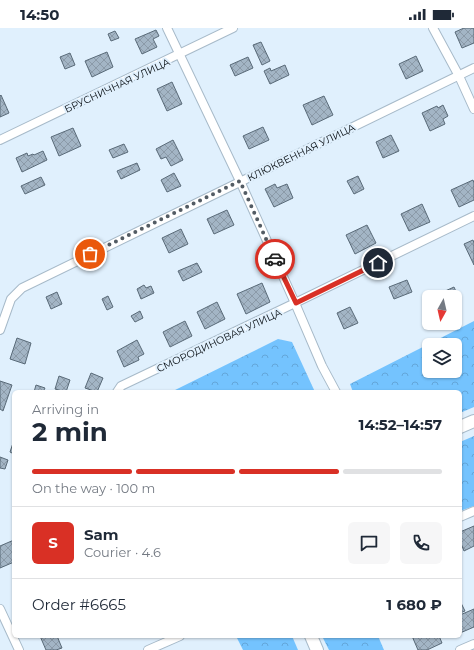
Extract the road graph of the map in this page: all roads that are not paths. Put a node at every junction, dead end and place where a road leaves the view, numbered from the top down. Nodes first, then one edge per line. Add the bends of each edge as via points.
1 (167, 28) edge
2 (233, 28) edge
3 (433, 28) edge
4 (179, 55) junction
5 (474, 68) edge
6 (458, 76) junction
7 (474, 109) edge
8 (0, 140) edge
9 (240, 181) junction
10 (474, 216) edge
11 (296, 303) junction
12 (0, 330) edge
13 (118, 390) edge
14 (335, 390) edge
15 (474, 421) edge
16 (462, 426) edge
17 (474, 511) edge
18 (462, 516) edge
19 (0, 609) edge
20 (12, 635) edge
21 (13, 638) edge
22 (312, 638) edge
23 (165, 639) edge
24 (474, 644) edge
25 (19, 650) edge
26 (148, 650) edge
27 (317, 650) edge
28 (460, 650) edge

1 - 4 street
2 - 4 street, БРУСНИЧНАЯ УЛИЦА
3 - 6 street
4 - 8 street, БРУСНИЧНАЯ УЛИЦА
4 - 9 street
5 - 6 street, КЛЮКВЕННАЯ УЛИЦА
6 - 7 street
6 - 9 street, КЛЮКВЕННАЯ УЛИЦА
9 - 11 street
9 - 12 street, КЛЮКВЕННАЯ УЛИЦА via 22,288 11,299
10 - 11 street, СМОРОДИНОВАЯ УЛИЦА
11 - 13 street, СМОРОДИНОВАЯ УЛИЦА via 121,386
11 - 14 street via 309,337
15 - 16 street
17 - 18 street
19 - 20 street
21 - 25 street
22 - 27 street
23 - 26 street
24 - 28 street

